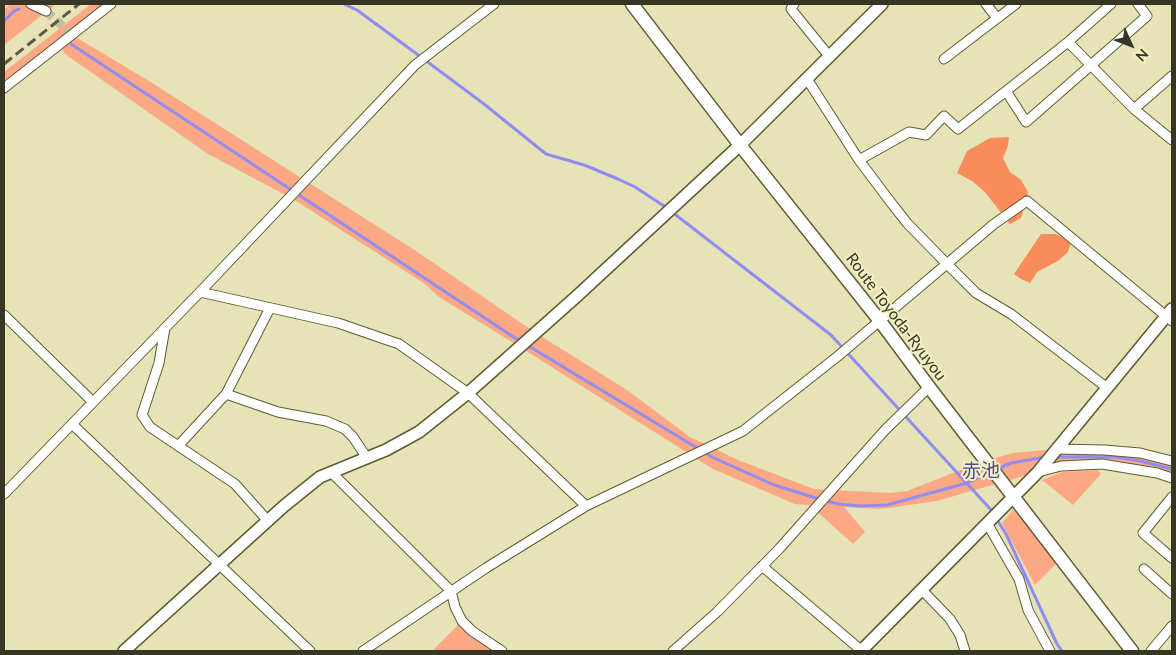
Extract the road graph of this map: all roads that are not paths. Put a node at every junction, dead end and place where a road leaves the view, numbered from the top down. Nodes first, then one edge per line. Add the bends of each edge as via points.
1 (30, 4) edge
2 (111, 4) edge
3 (494, 4) edge
4 (632, 4) edge
5 (794, 4) edge
6 (882, 4) edge
7 (986, 4) edge
8 (1016, 4) edge
9 (1111, 4) edge
10 (1138, 4) edge
11 (46, 12) tunnel mouth
12 (997, 18) junction
13 (1068, 42) junction
14 (829, 56) junction
15 (944, 59) dead end
16 (1092, 66) junction
17 (1172, 76) edge
18 (807, 79) junction
19 (4, 88) edge
20 (1006, 91) junction
21 (1134, 109) junction
22 (1172, 140) edge
23 (740, 145) junction
24 (859, 160) junction
25 (946, 264) junction
26 (200, 292) junction
27 (270, 308) junction
28 (4, 315) edge
29 (1170, 315) edge
30 (880, 321) junction
31 (165, 328) junction
32 (929, 387) junction
33 (1106, 387) junction
34 (468, 393) junction
35 (226, 394) junction
36 (93, 402) junction
37 (72, 424) junction
38 (178, 446) junction
39 (1056, 449) junction
40 (367, 458) junction
41 (1172, 461) edge
42 (331, 472) junction
43 (1038, 472) junction
44 (1172, 478) edge
45 (4, 494) edge
46 (1013, 496) junction
47 (1172, 498) edge
48 (586, 506) junction
49 (268, 521) junction
50 (987, 523) junction
51 (1172, 558) edge
52 (219, 565) junction
53 (762, 566) junction
54 (1144, 569) dead end
55 (451, 591) junction
56 (923, 591) junction
57 (1172, 594) edge
58 (1172, 626) edge
59 (496, 650) edge
60 (124, 651) edge
61 (310, 651) edge
62 (363, 651) edge
63 (673, 651) edge
64 (862, 651) edge
65 (965, 651) edge
66 (1050, 651) edge
67 (1132, 651) edge
68 (1152, 651) edge

1 - 11 street
2 - 19 street
3 - 26 street via 416,65
4 - 23 main road, Route Toyoda-Ryuyou
5 - 14 street via 791,9
6 - 14 street
7 - 12 street
8 - 12 street
9 - 13 street
10 - 16 street via 1147,16
12 - 15 street
13 - 16 street
13 - 20 street
14 - 18 street
16 - 20 street via 1026,122
16 - 21 street
17 - 21 street
18 - 23 street
18 - 24 street
20 - 24 street via 958,129 944,116 926,135 909,132
21 - 22 street
23 - 30 main road, Route Toyoda-Ryuyou
23 - 34 street
24 - 25 street via 907,223
25 - 29 street via 994,224 1027,202
25 - 30 street
25 - 33 street via 976,293 1011,314
26 - 27 street
26 - 31 street
27 - 34 street via 338,323 399,344
27 - 35 street
28 - 36 street
29 - 33 street
30 - 32 main road, Route Toyoda-Ryuyou
30 - 48 street via 743,431
31 - 36 street
31 - 38 street via 159,363 142,415 150,427
32 - 46 main road, Route Toyoda-Ryuyou
32 - 53 street via 885,430
33 - 39 street
34 - 40 street via 419,432
34 - 48 street
35 - 38 street
35 - 40 street via 278,412 326,421 345,429
36 - 37 street
37 - 45 street
37 - 52 street
38 - 49 street via 235,484
39 - 41 street via 1140,453
39 - 43 street
40 - 42 street
42 - 49 street via 320,477
42 - 55 street
43 - 44 street via 1060,466 1102,464
43 - 46 street
46 - 50 street
46 - 67 main road, Route Toyoda-Ryuyou
47 - 51 street via 1143,534
48 - 55 street
49 - 52 street
50 - 56 street
50 - 66 street via 1019,579 1028,610
52 - 60 street
52 - 61 street
53 - 63 street via 718,612
53 - 64 street
54 - 57 street
55 - 59 street via 462,621
55 - 62 street
56 - 64 street
56 - 65 street via 950,619
58 - 68 street

